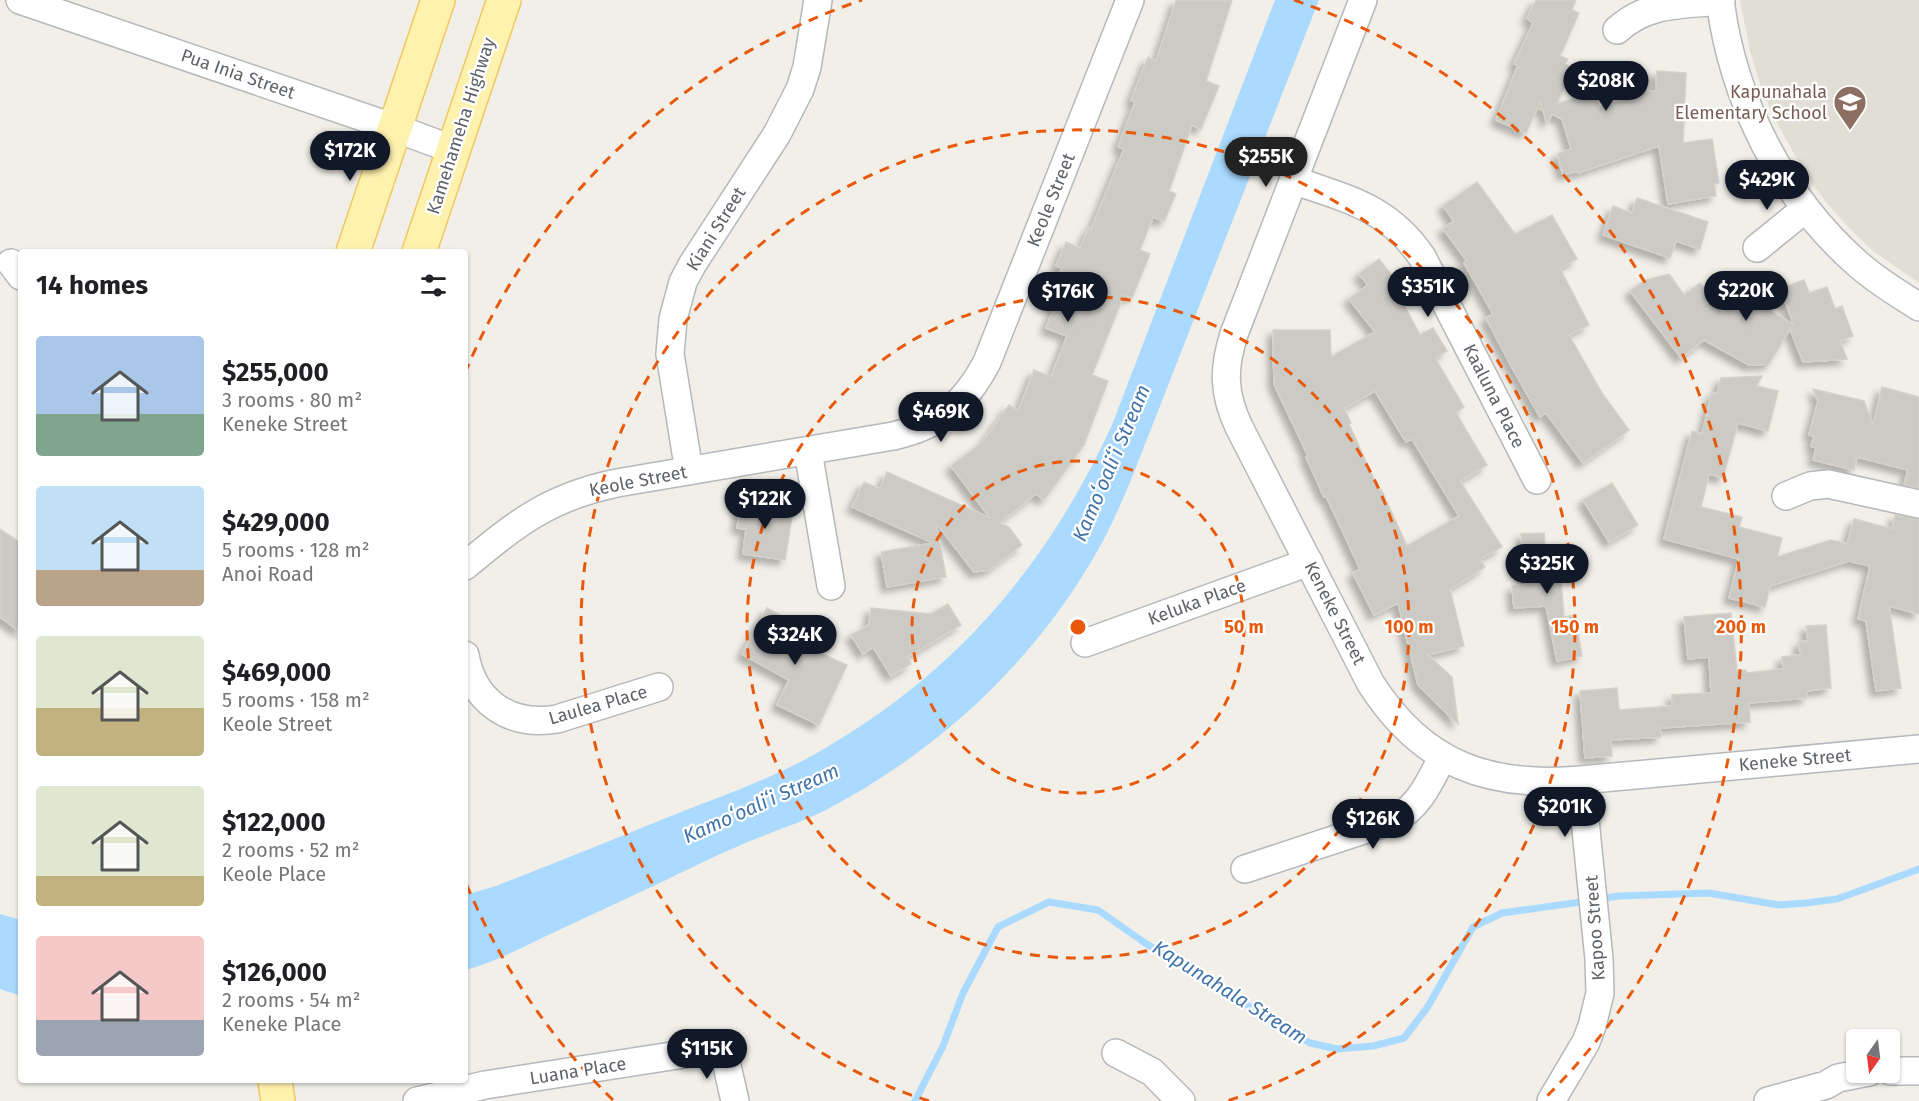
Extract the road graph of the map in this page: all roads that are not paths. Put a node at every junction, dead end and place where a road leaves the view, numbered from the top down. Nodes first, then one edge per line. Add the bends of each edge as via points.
1 (21, 0) edge
2 (438, 0) edge
3 (504, 0) edge
4 (818, 0) edge
5 (1130, 0) edge
6 (1363, 0) edge
7 (1720, 0) edge
8 (1617, 30) dead end
9 (395, 128) junction
10 (453, 150) junction
11 (1293, 180) junction
12 (1805, 209) junction
13 (1757, 248) dead end
14 (354, 249) edge
15 (420, 249) edge
16 (1919, 307) edge
17 (808, 451) junction
18 (688, 471) junction
19 (1537, 480) dead end
20 (1786, 496) dead end
21 (1919, 504) edge
22 (1309, 562) junction
23 (468, 564) edge
24 (831, 586) dead end
25 (1085, 643) dead end
26 (468, 665) edge
27 (658, 687) dead end
28 (1919, 748) edge
29 (1443, 756) junction
30 (1581, 780) junction
31 (1245, 869) dead end
32 (1116, 1053) dead end
33 (1900, 1071) edge
34 (1919, 1071) edge
35 (1846, 1076) edge
36 (255, 1083) edge
37 (275, 1083) edge
38 (257, 1101) edge
39 (278, 1101) edge
40 (417, 1101) edge
41 (735, 1101) edge
42 (1181, 1101) edge
43 (1551, 1101) edge
44 (1768, 1101) edge

1 - 9 street, Pua Inia Street
2 - 9 main road
3 - 10 main road, Kamehameha Highway
4 - 18 street, Kiani Street via 807,68 790,112 692,265 677,300 670,354
5 - 17 street, Keole Street via 978,379 954,408 925,426 893,436
6 - 11 street, Keneke Street
7 - 8 street via 1651,9
7 - 12 street via 1731,56 1754,123
9 - 10 street, Pua Inia Street
9 - 14 main road
10 - 15 main road, Kamehameha Highway
11 - 19 street, Kaaluna Place via 1374,210 1412,243
11 - 22 street, Keneke Street via 1234,334 1225,371 1228,400 1239,427
12 - 13 street
12 - 16 street via 1860,266
17 - 18 street, Keole Street
17 - 24 street
18 - 23 street, Keole Street via 595,488 563,499 520,522
20 - 21 street via 1810,486 1828,484
22 - 25 street, Keluka Place
22 - 29 street, Keneke Street via 1383,702 1413,735
26 - 27 street, Laulea Place via 472,679 488,701 527,721 557,719
28 - 30 street, Keneke Street
29 - 30 street, Keneke Street via 1467,769 1507,780
29 - 31 street via 1418,800 1394,820
30 - 43 street, Kapoo Street via 1601,976 1597,1010 1586,1042
32 - 42 street via 1152,1072
33 - 34 street
35 - 44 street
36 - 38 main road
37 - 39 main road
40 - 41 street, Luana Place via 485,1085 723,1048

